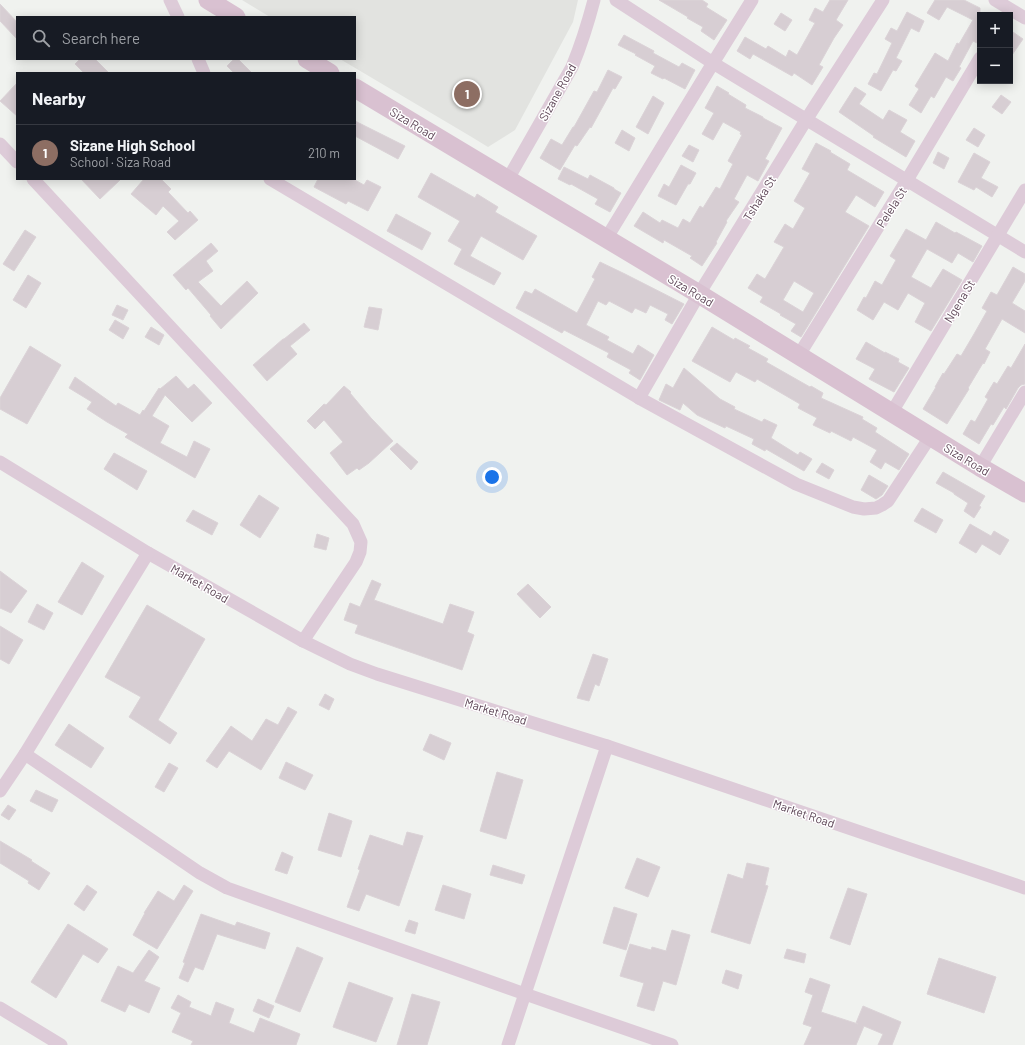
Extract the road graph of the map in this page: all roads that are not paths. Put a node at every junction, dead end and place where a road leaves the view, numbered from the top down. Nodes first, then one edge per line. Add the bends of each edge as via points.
1 (170, 0) edge
2 (208, 0) edge
3 (594, 0) edge
4 (616, 0) edge
5 (752, 0) edge
6 (883, 0) edge
7 (995, 0) edge
8 (1007, 12) edge
9 (1013, 14) edge
10 (178, 16) edge
11 (234, 16) edge
12 (1025, 18) edge
13 (198, 60) edge
14 (308, 60) edge
15 (712, 63) junction
16 (977, 63) edge
17 (204, 72) edge
18 (328, 72) edge
19 (356, 89) edge
20 (806, 120) junction
21 (0, 144) edge
22 (16, 161) edge
23 (34, 180) edge
24 (272, 180) edge
25 (508, 180) junction
26 (907, 180) junction
27 (1025, 190) edge
28 (998, 236) junction
29 (606, 239) junction
30 (1025, 252) edge
31 (699, 294) junction
32 (799, 355) junction
33 (1025, 392) edge
34 (639, 398) junction
35 (892, 412) junction
36 (930, 437) junction
37 (0, 462) edge
38 (980, 467) junction
39 (1025, 493) edge
40 (148, 553) junction
41 (302, 641) junction
42 (607, 746) junction
43 (25, 754) junction
44 (0, 791) edge
45 (1025, 888) edge
46 (525, 994) junction
47 (0, 1008) edge
48 (61, 1045) edge
49 (508, 1045) edge
50 (672, 1045) edge

1 - 10 street
2 - 11 street
3 - 25 street, Sizane Road via 572,67
4 - 15 street
5 - 15 street
6 - 20 street, Tshaka St
7 - 8 street
9 - 12 street
13 - 17 street
14 - 18 street
15 - 20 street
15 - 29 street
16 - 26 street, Pelela St
19 - 25 street, Siza Road
20 - 26 street
20 - 31 street, Tshaka St
21 - 22 street
23 - 41 street via 352,524 361,542 356,562
24 - 34 street
25 - 29 street, Siza Road
26 - 28 street
26 - 32 street, Pelela St
27 - 28 street, Ngena St
28 - 30 street
28 - 35 street, Ngena St
29 - 31 street, Siza Road
31 - 32 street, Siza Road
31 - 34 street, Tshaka St
32 - 35 street, Siza Road
33 - 38 street
34 - 36 street via 796,484 864,509 876,508 888,500
35 - 36 street, Siza Road
36 - 38 street, Siza Road
37 - 40 street, Market Road
38 - 39 street, Siza Road
40 - 41 street, Market Road
40 - 43 street
41 - 42 street, Market Road via 377,674
42 - 45 street, Market Road
42 - 46 street
43 - 44 street
43 - 46 street via 200,873 227,888
46 - 49 street
46 - 50 street
47 - 48 street

